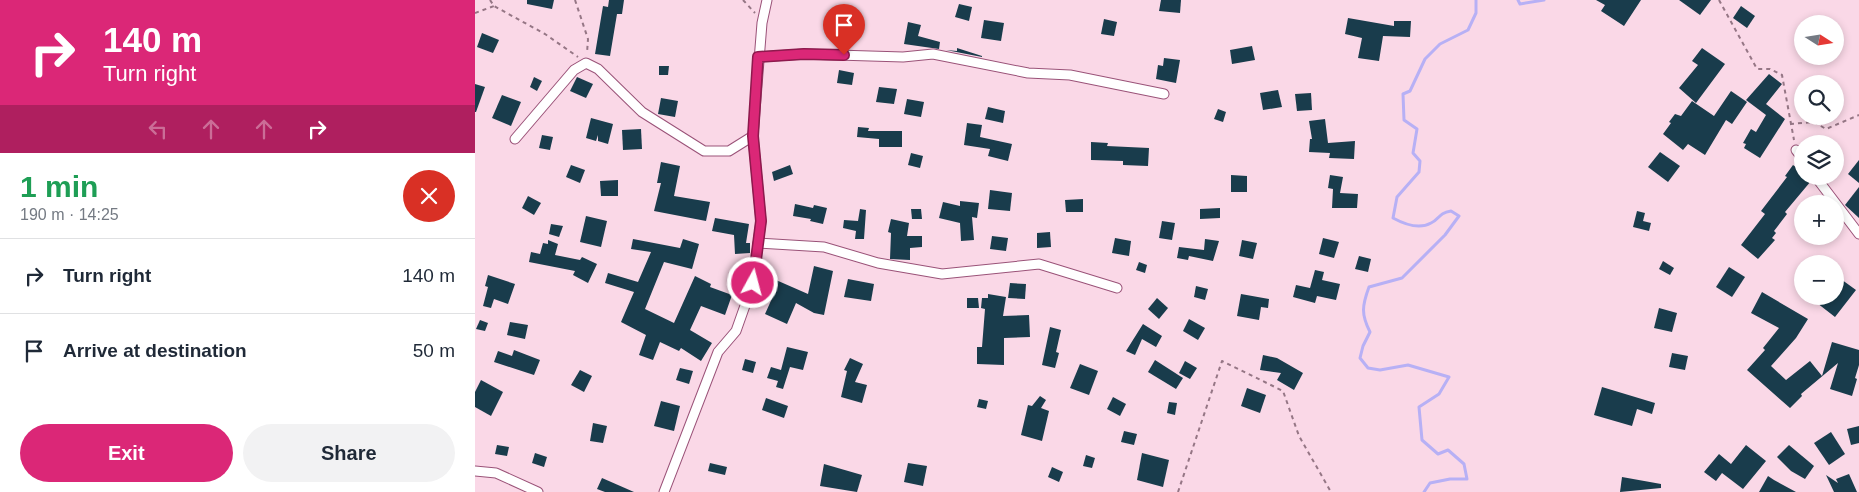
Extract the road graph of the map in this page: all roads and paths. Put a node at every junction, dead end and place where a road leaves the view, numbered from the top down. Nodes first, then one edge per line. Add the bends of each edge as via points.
1 (490, 0) edge
2 (575, 0) edge
3 (743, 0) edge
4 (767, 0) edge
5 (1719, 0) edge
6 (494, 6) junction
7 (475, 13) edge
8 (762, 23) junction
9 (758, 57) junction
10 (587, 63) junction
11 (1165, 94) dead end
12 (1859, 115) edge
13 (1790, 124) junction
14 (753, 136) junction
15 (515, 139) dead end
16 (1794, 141) edge
17 (1822, 185) edge
18 (1859, 234) edge
19 (758, 243) junction
20 (1117, 288) dead end
21 (475, 471) edge
22 (538, 492) edge
23 (664, 492) edge
24 (1177, 492) edge
25 (1331, 492) edge

1 - 6 path
2 - 10 path via 588,39
3 - 8 path
4 - 8 street
5 - 13 path via 1757,69 1770,69 1782,75
6 - 7 path
6 - 10 path via 545,34
8 - 9 street
9 - 11 street via 933,54 1028,73 1070,75
9 - 14 street
10 - 14 street via 598,69 642,112 704,151 729,151
10 - 15 street via 574,70
12 - 13 path via 1826,128 1814,122
13 - 16 path
14 - 19 street via 761,221
17 - 18 street
19 - 20 street via 824,247 878,263 942,274 1039,264
19 - 23 street via 753,283 736,331 718,352
21 - 22 street via 496,473
24 - 25 path via 1222,361 1283,391 1299,436

